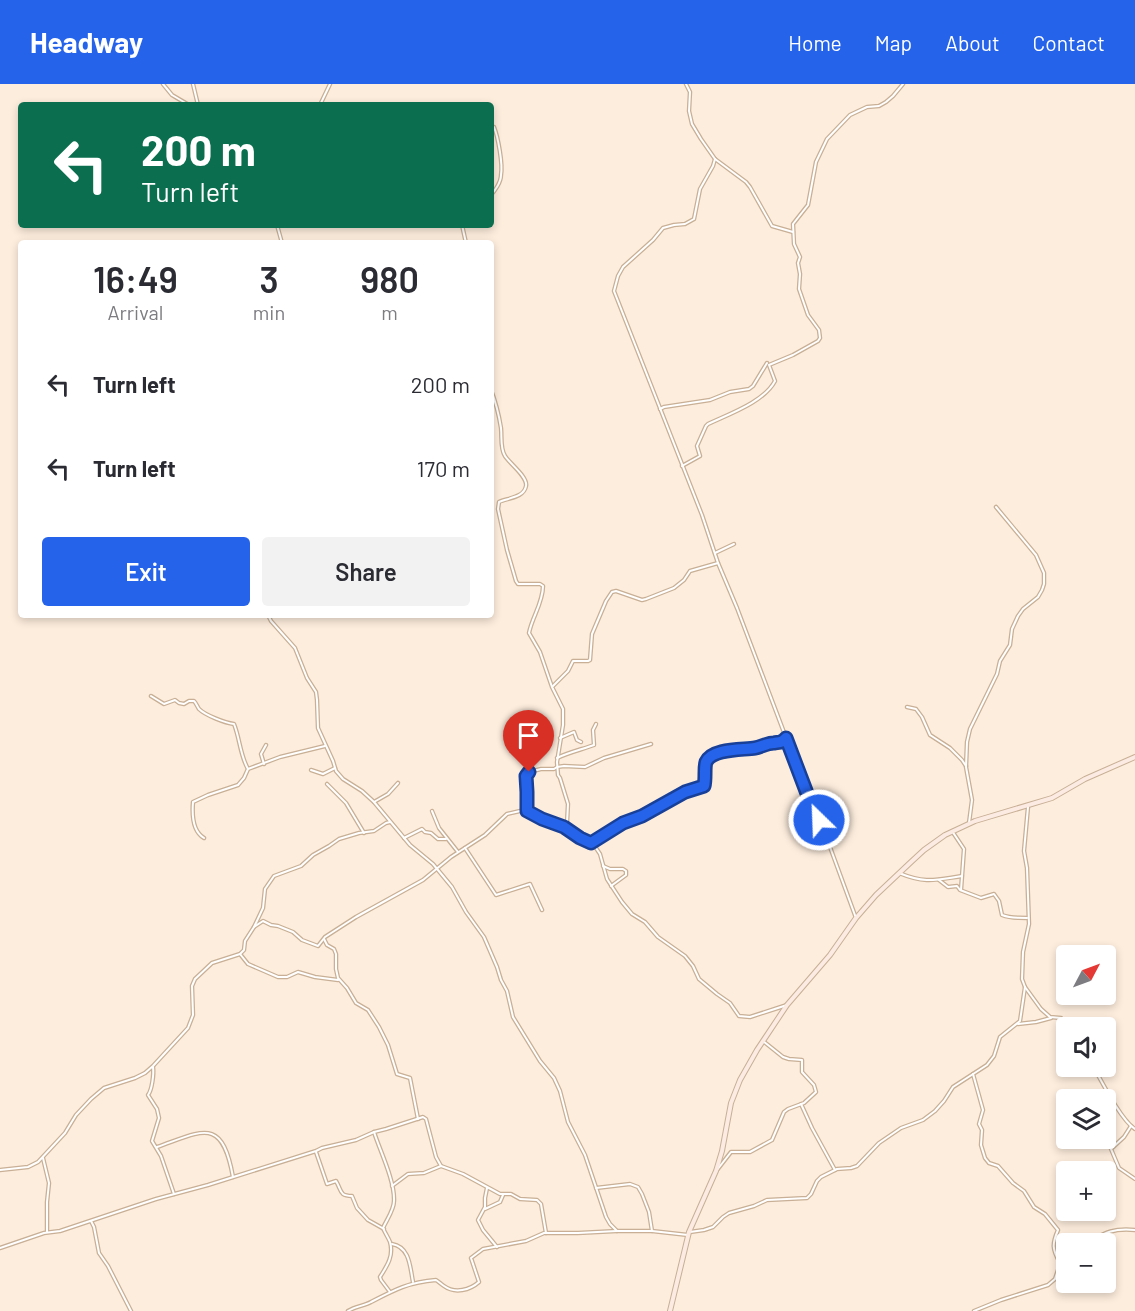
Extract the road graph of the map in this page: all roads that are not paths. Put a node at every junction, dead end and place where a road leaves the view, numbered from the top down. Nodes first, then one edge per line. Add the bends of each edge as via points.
1 (163, 84) edge
2 (193, 84) edge
3 (330, 84) edge
4 (686, 84) edge
5 (903, 84) edge
6 (184, 102) edge
7 (197, 102) edge
8 (321, 102) edge
9 (494, 127) dead end
10 (715, 159) junction
11 (494, 190) edge
12 (793, 232) junction
13 (767, 363) dead end
14 (494, 402) edge
15 (660, 409) junction
16 (682, 466) junction
17 (996, 507) dead end
18 (734, 544) dead end
19 (715, 553) junction
20 (718, 563) junction
21 (270, 618) edge
22 (552, 687) junction
23 (151, 696) dead end
24 (907, 707) dead end
25 (596, 724) dead end
26 (560, 738) junction
27 (786, 738) junction
28 (581, 742) dead end
29 (651, 744) dead end
30 (266, 745) dead end
31 (325, 746) junction
32 (1135, 757) edge
33 (557, 758) junction
34 (264, 764) junction
35 (557, 766) junction
36 (335, 768) junction
37 (966, 768) junction
38 (248, 770) junction
39 (311, 770) dead end
40 (398, 783) dead end
41 (327, 784) dead end
42 (374, 802) junction
43 (1029, 804) junction
44 (432, 811) dead end
45 (527, 811) junction
46 (392, 822) junction
47 (972, 822) junction
48 (568, 830) junction
49 (952, 831) junction
50 (364, 832) junction
51 (204, 838) dead end
52 (404, 838) junction
53 (446, 839) junction
54 (591, 843) junction
55 (465, 848) junction
56 (458, 852) junction
57 (603, 866) junction
58 (437, 869) junction
59 (899, 873) junction
60 (962, 876) junction
61 (939, 880) junction
62 (610, 886) junction
63 (961, 890) junction
64 (542, 910) dead end
65 (856, 918) junction
66 (1028, 918) junction
67 (254, 927) junction
68 (324, 938) junction
69 (240, 954) junction
70 (340, 980) junction
71 (1025, 987) junction
72 (787, 1005) junction
73 (1052, 1017) junction
74 (1056, 1018) edge
75 (1018, 1024) junction
76 (763, 1041) junction
77 (153, 1066) junction
78 (973, 1074) junction
79 (1099, 1077) edge
80 (801, 1104) junction
81 (418, 1119) junction
82 (1131, 1126) junction
83 (1135, 1129) edge
84 (374, 1132) junction
85 (157, 1147) junction
86 (316, 1151) junction
87 (43, 1158) junction
88 (441, 1166) junction
89 (0, 1170) edge
90 (835, 1170) junction
91 (716, 1171) junction
92 (232, 1177) junction
93 (1135, 1179) edge
94 (392, 1186) junction
95 (487, 1188) junction
96 (596, 1188) junction
97 (174, 1194) junction
98 (502, 1195) junction
99 (484, 1210) junction
100 (91, 1221) junction
101 (384, 1229) junction
102 (1135, 1230) edge
103 (50, 1231) junction
104 (617, 1231) junction
105 (652, 1231) junction
106 (546, 1233) junction
107 (689, 1233) junction
108 (1058, 1233) edge
109 (1104, 1233) edge
110 (1056, 1238) edge
111 (391, 1244) junction
112 (497, 1247) junction
113 (0, 1248) edge
114 (1056, 1256) edge
115 (1056, 1276) edge
116 (413, 1282) junction
117 (390, 1292) junction
118 (130, 1311) edge
119 (348, 1311) edge
120 (670, 1311) edge
121 (974, 1311) edge

1 - 6 street
2 - 7 street
3 - 8 street
4 - 10 street via 692,124
5 - 12 street via 886,102 850,115 827,139 814,168 809,201 795,221
9 - 11 street via 502,173
10 - 12 street via 746,182 771,226
10 - 15 street via 700,189 693,220 663,228 623,267 614,289
12 - 16 street via 795,249 801,256 799,289 820,338 769,365 775,381 772,386 756,400 706,426 697,448 700,456
13 - 15 street via 749,389
14 - 22 street via 504,454 526,483 519,495 499,502 498,509 516,581 543,586 529,633
15 - 16 street
16 - 19 street
17 - 37 street via 1036,555 1044,584 1012,629 1010,645 971,726
18 - 19 street
19 - 20 street
20 - 22 street via 690,571 674,588 646,599 612,592 592,634 590,660 573,661
20 - 27 street
21 - 31 street via 296,648 316,692 318,728
22 - 26 street via 563,709
23 - 38 street via 164,704 195,701 199,710 210,717 234,724
24 - 37 street via 916,709 930,735 950,748
25 - 33 street via 594,745
26 - 28 street via 574,732
26 - 33 street
27 - 54 street via 715,755 705,764 704,786 623,823
27 - 65 street
29 - 35 street via 585,767
30 - 34 street via 261,754
31 - 34 street
31 - 36 street
32 - 43 street via 1060,794
33 - 35 street
34 - 38 street
35 - 45 street via 527,774
35 - 48 street via 568,804
36 - 39 street via 323,774
36 - 42 street
37 - 47 street
38 - 51 street via 237,785 193,802 194,824
40 - 42 street
41 - 50 street via 346,803
42 - 46 street
43 - 47 street
43 - 66 street via 1024,851
44 - 53 street
45 - 48 street
45 - 55 street via 507,814
46 - 50 street
46 - 52 street
47 - 49 street
48 - 54 street
49 - 59 street
49 - 60 street via 964,849
50 - 67 street via 337,840 301,866 274,876 265,889 263,908
52 - 53 street via 422,829 438,839
52 - 58 street
53 - 56 street
54 - 57 street
55 - 56 street
55 - 64 street via 494,894 530,884
56 - 58 street
57 - 62 street
57 - 62 street via 626,871
58 - 68 street
58 - 96 street via 487,943 513,1017 558,1086 568,1122
59 - 61 street
59 - 65 street
60 - 61 street
60 - 63 street
61 - 63 street
62 - 72 street via 632,914 685,956 699,979 730,1003 739,1016 750,1017
63 - 66 street via 981,898 994,894 1002,915
65 - 72 street
66 - 71 street via 1023,955
67 - 68 street via 263,921 317,946
67 - 69 street
68 - 70 street via 336,954
69 - 70 street via 248,964 278,977 298,972
69 - 77 street via 212,963 195,979 190,1023
70 - 81 street via 375,1021 397,1074 410,1078
71 - 73 street
71 - 75 street
72 - 76 street
73 - 74 street
73 - 75 street
75 - 78 street via 1000,1038 990,1062
76 - 80 street via 783,1057 802,1060 802,1071 816,1090
76 - 91 street via 730,1103
77 - 85 street via 154,1078 148,1095 159,1118 152,1141
77 - 87 street via 135,1078 104,1088 76,1115
78 - 90 street via 953,1087 932,1113 879,1143 857,1166
78 - 108 street via 982,1110 979,1122 983,1154 1024,1191 1034,1207 1057,1227
79 - 82 street
80 - 90 street
80 - 91 street via 784,1112 772,1140 750,1152 731,1152
81 - 84 street
81 - 88 street via 426,1119
82 - 83 street
82 - 93 street via 1111,1149 1119,1168
84 - 86 street
84 - 94 street
85 - 92 street via 210,1132 225,1147
85 - 97 street
86 - 92 street
86 - 101 street via 327,1185 336,1181 343,1195 352,1196 368,1220
87 - 89 street via 28,1167
87 - 103 street via 49,1183
88 - 94 street via 405,1176
88 - 95 street
90 - 107 street via 819,1179 807,1198 767,1200 729,1214 713,1227
91 - 107 street
92 - 97 street
94 - 101 street via 394,1204
95 - 98 street
95 - 99 street
96 - 104 street via 606,1217
96 - 105 street via 630,1184 637,1187 649,1212
97 - 100 street
98 - 99 street via 500,1202
98 - 106 street via 537,1200
99 - 112 street via 478,1217 479,1224
100 - 103 street
100 - 118 street via 99,1253
101 - 111 street
102 - 109 street
103 - 113 street
104 - 105 street
104 - 106 street
105 - 107 street
106 - 112 street
107 - 120 street
110 - 114 street
111 - 116 street via 405,1251
111 - 117 street via 390,1260 380,1276
112 - 116 street via 483,1249 471,1258 479,1282 465,1290 444,1287 436,1280
115 - 121 street via 1048,1285
116 - 117 street
117 - 119 street

